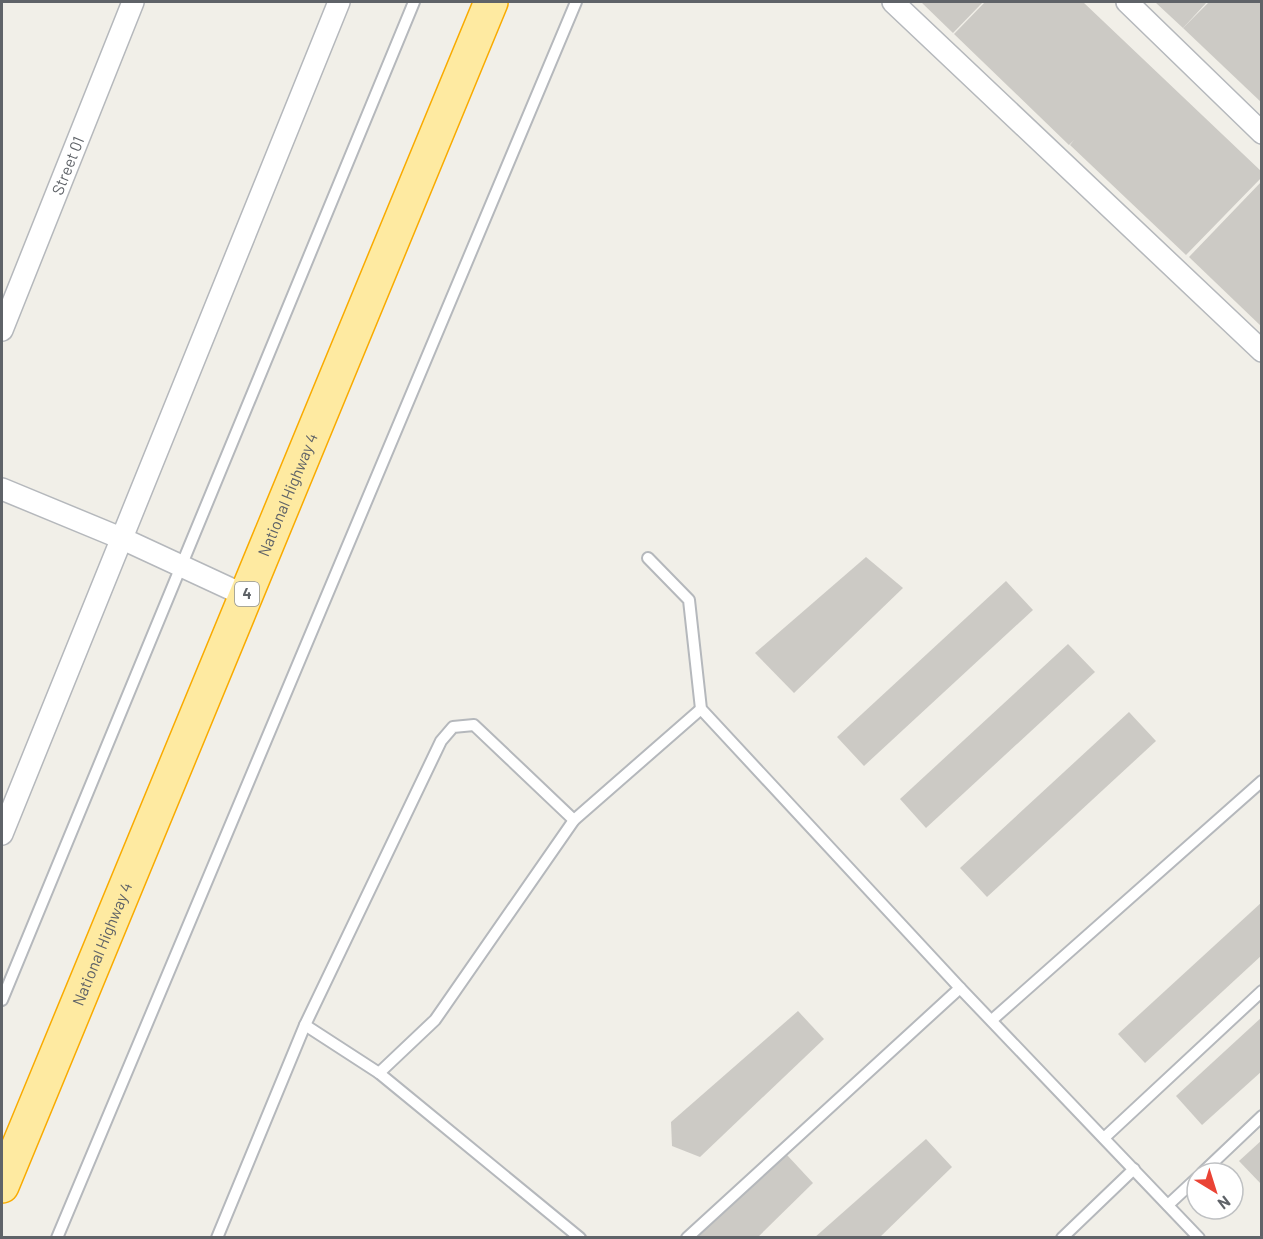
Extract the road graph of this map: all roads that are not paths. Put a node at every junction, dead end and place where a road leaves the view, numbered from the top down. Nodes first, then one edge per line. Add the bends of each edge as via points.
1 (133, 2) edge
2 (339, 2) edge
3 (414, 2) edge
4 (491, 2) edge
5 (576, 2) edge
6 (893, 2) edge
7 (1127, 2) edge
8 (1262, 133) edge
9 (2, 330) edge
10 (1262, 351) edge
11 (2, 489) edge
12 (123, 538) junction
13 (648, 558) dead end
14 (181, 566) junction
15 (246, 596) junction
16 (701, 709) junction
17 (1262, 781) edge
18 (574, 820) junction
19 (2, 834) edge
20 (960, 988) junction
21 (1262, 991) edge
22 (2, 1000) edge
23 (992, 1020) junction
24 (305, 1025) junction
25 (379, 1073) junction
26 (1262, 1116) edge
27 (1104, 1138) junction
28 (1215, 1161) edge
29 (1134, 1169) junction
30 (2, 1186) edge
31 (1185, 1189) edge
32 (1168, 1205) junction
33 (57, 1238) edge
34 (217, 1238) edge
35 (580, 1238) edge
36 (687, 1238) edge
37 (1062, 1238) edge
38 (1199, 1238) edge

1 - 9 street, Street 01
2 - 12 street
3 - 14 lane
4 - 15 highway, National Highway 4 / 4
5 - 33 lane
6 - 10 street
7 - 8 street
11 - 12 street
12 - 14 street
12 - 19 street
13 - 16 lane via 689,600
14 - 15 street
14 - 22 lane
15 - 30 highway, National Highway 4 / 4
16 - 18 lane
16 - 20 lane
17 - 23 lane
18 - 24 lane via 474,724 453,727 441,741
18 - 25 lane via 435,1020
20 - 23 lane
20 - 36 lane
21 - 27 lane
23 - 27 lane
24 - 25 lane
24 - 34 lane
25 - 35 lane
26 - 28 lane
27 - 29 lane
29 - 32 lane
29 - 37 lane
31 - 32 lane
32 - 38 lane

